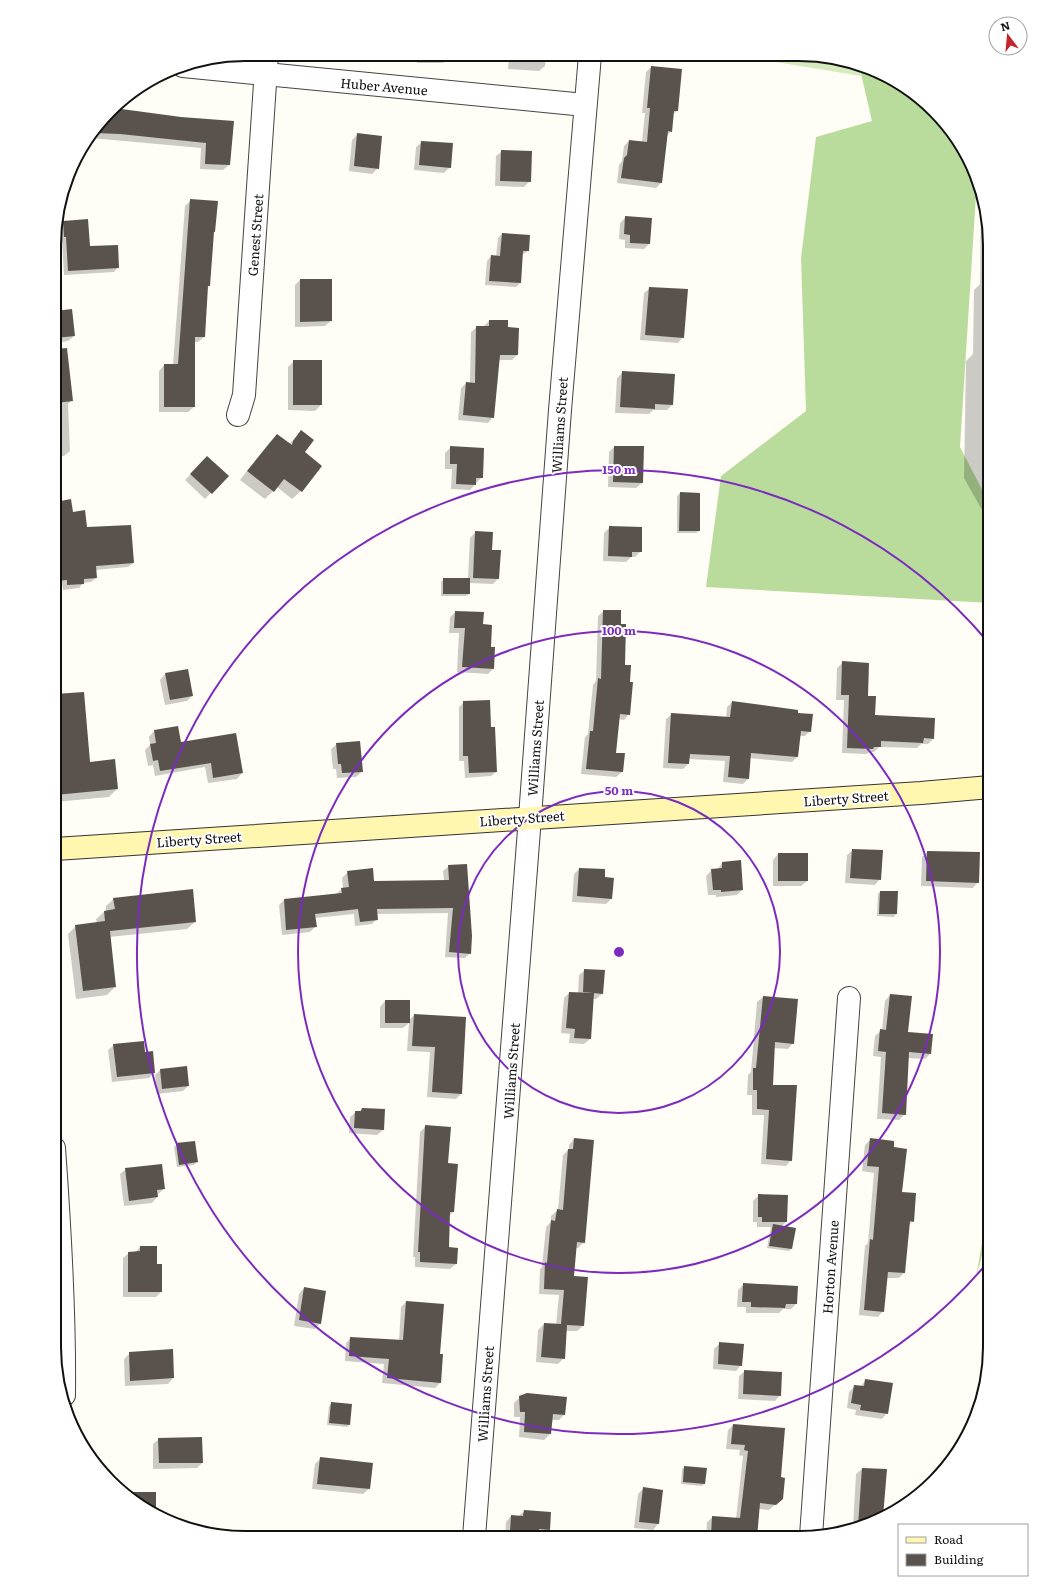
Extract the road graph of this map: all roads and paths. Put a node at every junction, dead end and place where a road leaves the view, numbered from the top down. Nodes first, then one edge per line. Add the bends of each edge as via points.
1 (589, 61) edge
2 (266, 64) edge
3 (207, 65) edge
4 (585, 105) junction
5 (238, 415) dead end
6 (983, 788) edge
7 (530, 817) junction
8 (61, 849) edge
9 (849, 998) dead end
10 (61, 1242) edge
11 (64, 1377) edge
12 (474, 1531) edge
13 (811, 1531) edge

1 - 4 street, Williams Street
2 - 3 street, Huber Avenue
2 - 4 street, Huber Avenue
2 - 5 street, Genest Street via 244,395
4 - 7 street, Williams Street
6 - 7 main road, Liberty Street
7 - 8 main road, Liberty Street
7 - 12 street, Williams Street
9 - 13 street, Horton Avenue
10 - 11 street

